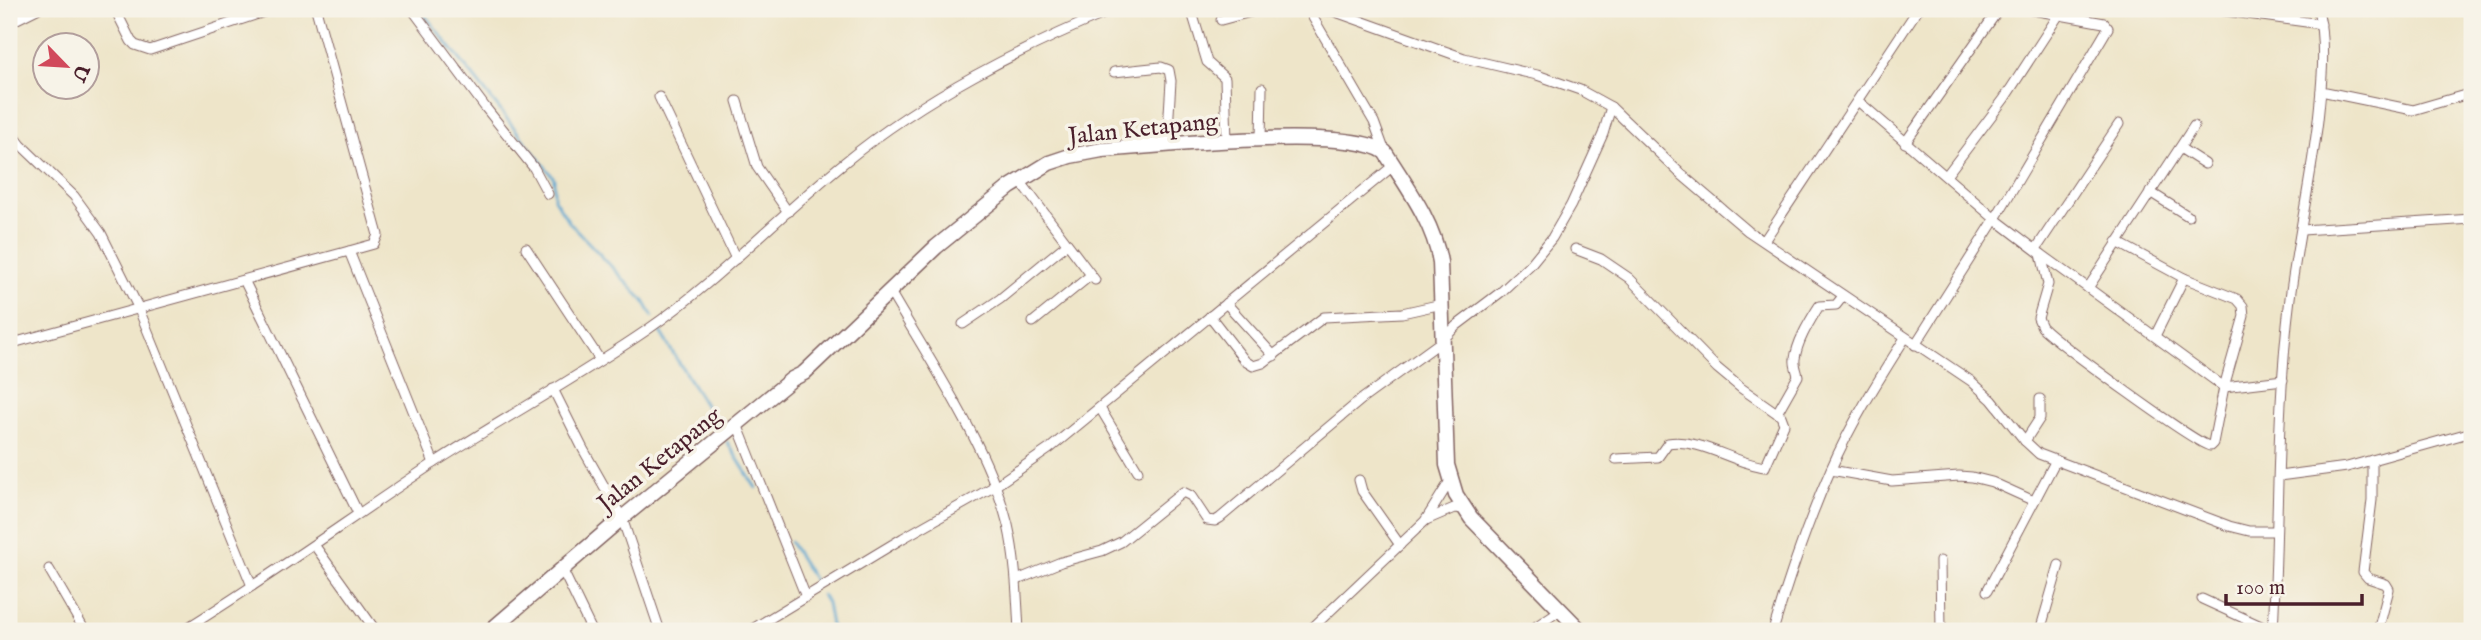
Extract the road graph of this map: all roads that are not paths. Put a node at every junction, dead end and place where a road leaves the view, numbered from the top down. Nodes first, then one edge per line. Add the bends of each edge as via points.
1 (37, 9) edge
2 (115, 9) edge
3 (273, 9) edge
4 (316, 9) edge
5 (412, 9) edge
6 (1115, 9) edge
7 (1192, 9) edge
8 (1262, 9) edge
9 (1918, 9) edge
10 (1999, 9) edge
11 (2026, 9) edge
12 (2211, 9) edge
13 (2318, 9) edge
14 (1309, 10) edge
15 (2058, 16) junction
16 (1221, 20) dead end
17 (9, 23) edge
18 (2321, 24) junction
19 (1114, 72) dead end
20 (1262, 88) dead end
21 (2321, 91) junction
22 (2472, 93) edge
23 (659, 97) dead end
24 (1858, 101) junction
25 (737, 102) dead end
26 (1611, 107) junction
27 (2119, 124) dead end
28 (2194, 126) dead end
29 (9, 129) edge
30 (1261, 140) junction
31 (1227, 142) junction
32 (1905, 143) junction
33 (1167, 146) junction
34 (2180, 148) junction
35 (1385, 152) junction
36 (2205, 164) dead end
37 (1393, 166) junction
38 (1946, 176) junction
39 (1020, 180) junction
40 (2150, 192) junction
41 (548, 194) dead end
42 (788, 212) junction
43 (2188, 216) dead end
44 (1996, 219) junction
45 (2472, 219) edge
46 (2302, 230) junction
47 (1764, 241) junction
48 (2117, 242) junction
49 (1067, 244) junction
50 (526, 247) dead end
51 (1575, 249) dead end
52 (349, 251) junction
53 (2039, 251) junction
54 (736, 259) junction
55 (2184, 278) junction
56 (244, 280) junction
57 (2088, 288) junction
58 (889, 290) junction
59 (1843, 296) junction
60 (1226, 303) junction
61 (1442, 304) junction
62 (138, 307) junction
63 (1210, 316) junction
64 (1033, 322) dead end
65 (963, 324) dead end
66 (2155, 336) junction
67 (1905, 338) junction
68 (1442, 341) junction
69 (9, 344) edge
70 (1915, 345) junction
71 (1274, 356) junction
72 (600, 360) junction
73 (2283, 380) junction
74 (2224, 387) junction
75 (553, 389) junction
76 (2040, 399) dead end
77 (1100, 408) junction
78 (1777, 413) junction
79 (737, 424) junction
80 (2472, 432) edge
81 (2025, 441) junction
82 (1616, 459) dead end
83 (2056, 460) junction
84 (2372, 460) junction
85 (434, 463) junction
86 (1831, 470) junction
87 (1138, 471) dead end
88 (2279, 476) junction
89 (1359, 480) dead end
90 (1450, 481) junction
91 (995, 486) junction
92 (2034, 501) junction
93 (1464, 509) junction
94 (358, 513) junction
95 (622, 518) junction
96 (1425, 521) junction
97 (2276, 531) junction
98 (1400, 545) junction
99 (314, 546) junction
100 (1940, 561) dead end
101 (2059, 565) dead end
102 (49, 569) dead end
103 (562, 569) junction
104 (1017, 580) junction
105 (252, 586) junction
106 (1987, 591) dead end
107 (806, 597) junction
108 (2202, 599) dead end
109 (1559, 611) junction
110 (85, 631) edge
111 (185, 631) edge
112 (376, 631) edge
113 (490, 631) edge
114 (592, 631) edge
115 (660, 631) edge
116 (750, 631) edge
117 (1019, 631) edge
118 (1309, 631) edge
119 (1529, 631) edge
120 (1581, 631) edge
121 (1773, 631) edge
122 (1941, 631) edge
123 (2039, 631) edge
124 (2273, 631) edge
125 (2378, 631) edge

1 - 17 street
2 - 3 street via 131,41 150,50
4 - 52 street via 378,235 374,244
5 - 41 street via 534,168
6 - 42 street via 998,63 927,103 856,154
7 - 31 street via 1207,62 1225,78
8 - 16 street
9 - 24 street
10 - 32 street
11 - 15 street
12 - 18 street
13 - 18 street
14 - 26 street via 1333,11 1464,58 1537,75
14 - 35 street via 1374,122
15 - 38 street
15 - 44 street via 2108,27
18 - 21 street
19 - 33 street via 1161,66 1169,70
20 - 30 street
21 - 22 street via 2413,110
21 - 46 street
23 - 54 street
24 - 32 street
24 - 47 street
25 - 42 street via 757,167
26 - 47 street via 1682,176
26 - 68 street via 1603,134 1552,238 1501,292
27 - 53 street
28 - 34 street
29 - 62 street via 81,203
30 - 31 main road, Jalan Ketapang
30 - 35 main road, Jalan Ketapang via 1337,140 1372,145
31 - 33 main road, Jalan Ketapang
32 - 38 street
33 - 39 main road, Jalan Ketapang via 1070,156
34 - 36 street
34 - 40 street
35 - 37 main road
37 - 60 street
37 - 61 main road via 1432,231 1440,261
38 - 44 street
39 - 49 street
39 - 58 main road, Jalan Ketapang
40 - 43 street
40 - 48 street
42 - 54 street
44 - 53 street
44 - 70 street
45 - 46 street
46 - 73 street
47 - 59 street
48 - 55 street
48 - 57 street
49 - 64 street via 1093,278
49 - 65 street
50 - 72 street
51 - 78 street via 1629,278 1717,368
52 - 56 street
52 - 85 street
53 - 57 street
53 - 74 street via 2048,284 2038,318 2042,327 2207,447 2213,443
54 - 72 street via 646,331
55 - 66 street
55 - 74 street via 2237,299 2243,306
56 - 62 street
56 - 94 street
57 - 66 street
58 - 79 main road, Jalan Ketapang via 798,376
58 - 91 street via 974,439
59 - 67 street
59 - 78 street via 1836,305 1819,306 1814,314 1797,346 1798,376
60 - 63 street
60 - 71 street
61 - 68 main road
61 - 71 street via 1402,313 1324,317
62 - 69 street
62 - 105 street
63 - 71 street via 1248,364 1257,365
63 - 77 street
66 - 74 street
67 - 70 street
67 - 86 street
68 - 90 main road
68 - 104 street via 1370,393 1215,521 1207,520 1183,492 1121,542
70 - 81 street via 1971,381
72 - 75 street
73 - 74 street
73 - 88 street
75 - 85 street
75 - 95 street
76 - 81 street via 2040,418
77 - 87 street
77 - 91 street
78 - 82 street via 1783,428 1765,467 1676,442 1668,443 1658,457
79 - 95 main road, Jalan Ketapang
79 - 107 street
80 - 84 street
81 - 83 street via 2039,454
83 - 92 street
83 - 97 street via 2229,526
84 - 88 street
84 - 125 street via 2363,572 2388,585
85 - 94 street
86 - 92 street via 1892,481 1972,477
86 - 121 street
88 - 97 street
89 - 98 street
90 - 93 main road
90 - 96 street
91 - 104 street
91 - 107 street
92 - 106 street
93 - 96 street
93 - 109 main road
94 - 99 street
95 - 103 main road, Jalan Ketapang
95 - 115 street
96 - 98 street
97 - 124 street
98 - 118 street
99 - 105 street
99 - 112 street
100 - 122 street
101 - 123 street
102 - 110 street
103 - 113 main road, Jalan Ketapang
103 - 114 street
104 - 117 street
105 - 111 street
107 - 116 street
108 - 124 street
109 - 119 street
109 - 120 main road

